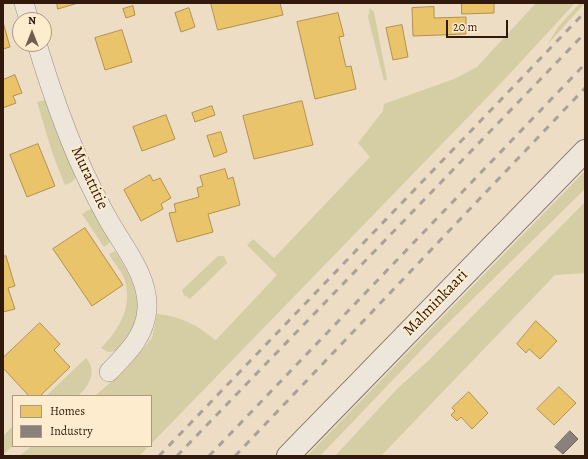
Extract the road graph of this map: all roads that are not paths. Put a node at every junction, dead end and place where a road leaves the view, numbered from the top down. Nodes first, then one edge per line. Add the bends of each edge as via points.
1 (40, 52) edge
2 (585, 151) edge
3 (109, 372) dead end
4 (288, 456) edge

1 - 3 street, Murattitie via 61,116 83,170 142,282 146,295 147,309 140,338
2 - 4 main road, Malminkaari

